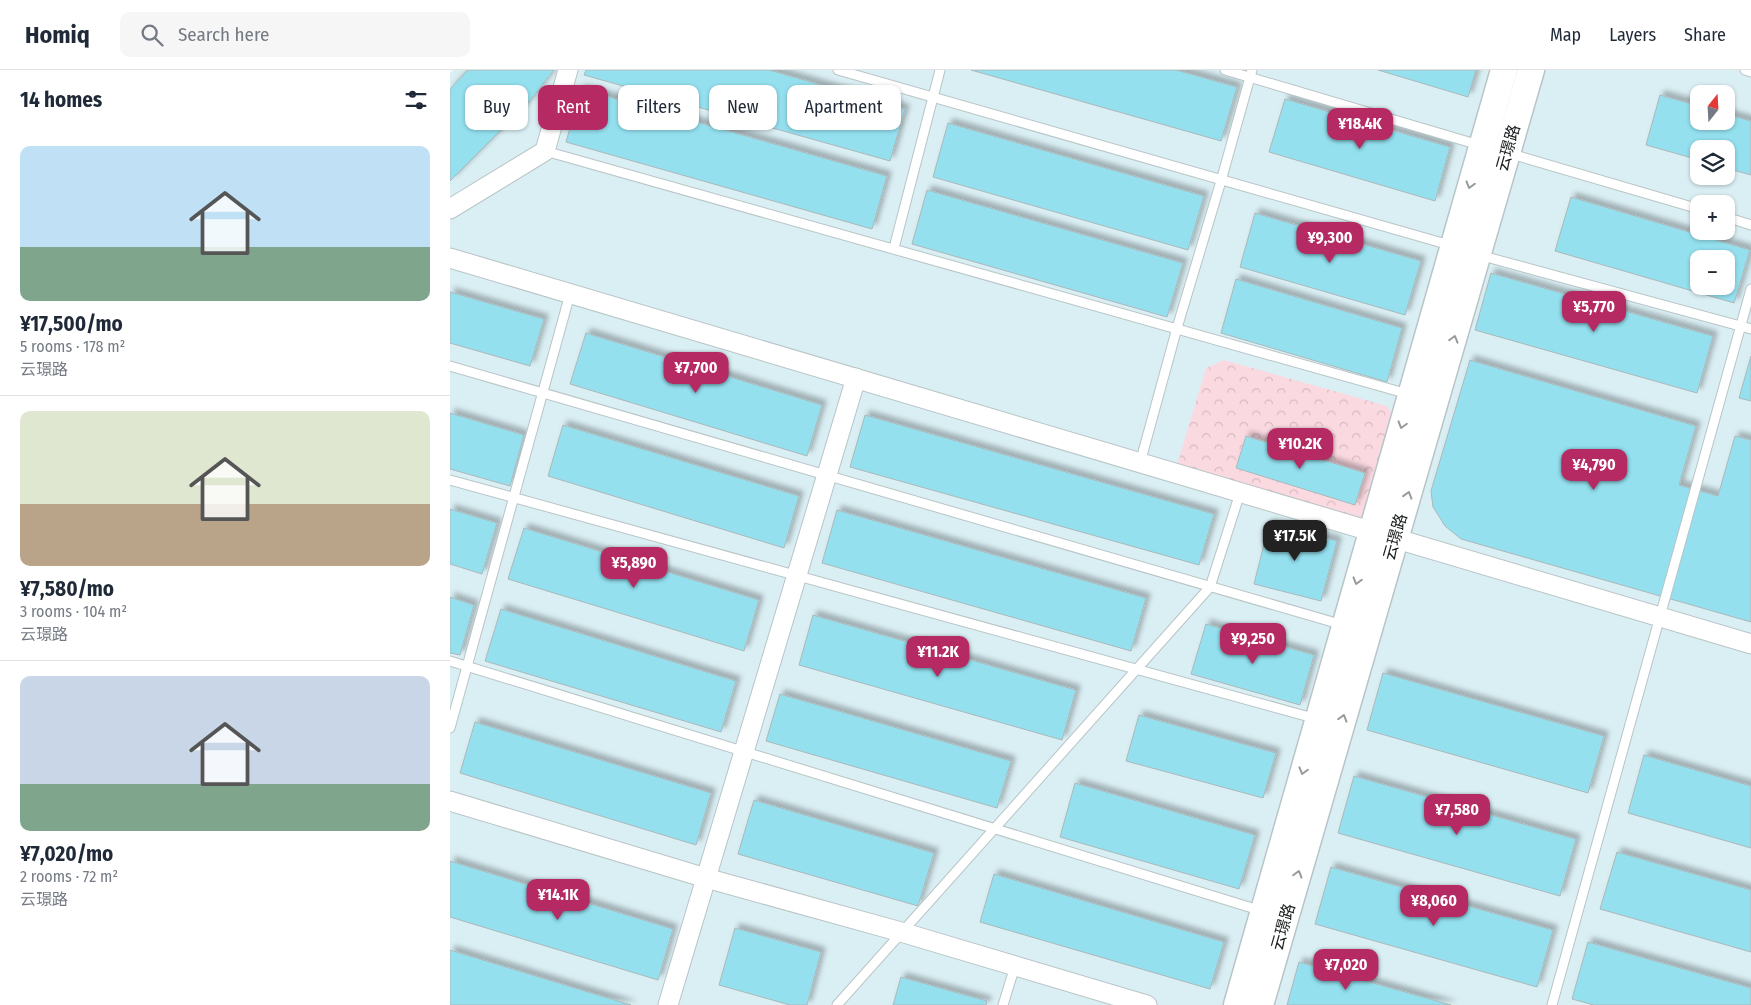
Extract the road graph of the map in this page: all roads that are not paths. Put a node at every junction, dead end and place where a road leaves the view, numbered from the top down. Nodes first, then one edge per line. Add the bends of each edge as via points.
1 (568, 70) edge
2 (838, 70) edge
3 (940, 70) edge
4 (1225, 70) edge
5 (1504, 70) edge
6 (1530, 70) edge
7 (1745, 70) edge
8 (1751, 72) edge
9 (1251, 74) edge
10 (932, 97) junction
11 (1494, 149) junction
12 (544, 151) junction
13 (1221, 181) junction
14 (1690, 206) edge
15 (450, 208) edge
16 (1735, 220) edge
17 (1751, 225) edge
18 (894, 248) junction
19 (1465, 250) junction
20 (450, 258) edge
21 (1751, 289) edge
22 (570, 294) junction
23 (1740, 326) junction
24 (1177, 328) junction
25 (1751, 329) edge
26 (450, 366) edge
27 (856, 378) junction
28 (542, 392) junction
29 (1410, 395) junction
30 (1140, 463) junction
31 (827, 475) junction
32 (450, 480) edge
33 (1240, 493) junction
34 (514, 498) junction
35 (1383, 535) junction
36 (796, 576) junction
37 (1210, 587) junction
38 (1660, 617) junction
39 (1345, 626) junction
40 (1751, 644) edge
41 (450, 661) edge
42 (467, 666) junction
43 (1136, 670) junction
44 (1318, 720) junction
45 (450, 728) edge
46 (744, 752) junction
47 (450, 801) edge
48 (994, 829) junction
49 (706, 878) junction
50 (1263, 912) junction
51 (901, 932) junction
52 (1015, 966) junction
53 (668, 1005) edge
54 (836, 1005) edge
55 (1004, 1005) edge
56 (1147, 1005) edge
57 (1237, 1005) edge
58 (1260, 1005) edge
59 (1552, 1005) edge

1 - 12 street
2 - 10 lane
3 - 10 lane
4 - 9 lane
5 - 11 street, 云璟路
6 - 11 street, 云璟路
7 - 8 lane
9 - 11 lane
9 - 13 lane
10 - 13 lane
10 - 18 lane
11 - 14 lane
11 - 19 street, 云璟路
12 - 15 street
12 - 18 lane
13 - 19 lane
13 - 24 lane
16 - 17 lane
18 - 24 lane
19 - 23 lane
19 - 29 street, 云璟路
35 -> 19 street, 云璟路
20 - 22 street
21 - 23 lane
22 - 27 street
22 - 28 lane
23 - 25 lane
23 - 38 lane
24 - 29 lane
24 - 30 lane
26 - 28 lane
27 - 30 street
27 - 31 street
28 - 31 lane
28 - 34 lane
29 -> 35 street, 云璟路
30 - 33 street
31 - 36 street
31 - 37 lane
32 - 34 lane
33 - 35 street
33 - 37 lane
34 - 36 lane
34 - 42 lane
35 - 38 street
35 -> 39 street, 云璟路
58 -> 35 street, 云璟路
36 - 43 lane
36 - 46 street
37 - 39 lane
37 - 43 lane
38 - 40 street
38 - 59 lane
39 - 44 street, 云璟路
41 - 42 lane
42 - 45 lane
42 - 46 lane
43 - 44 lane
43 - 48 lane
44 -> 50 street, 云璟路
46 - 48 lane
46 - 49 street
47 - 49 street
48 - 50 lane
48 - 51 lane
49 - 51 street
49 - 53 street
50 - 57 street, 云璟路
51 - 52 street
51 - 54 lane
52 - 55 lane
52 - 56 street

